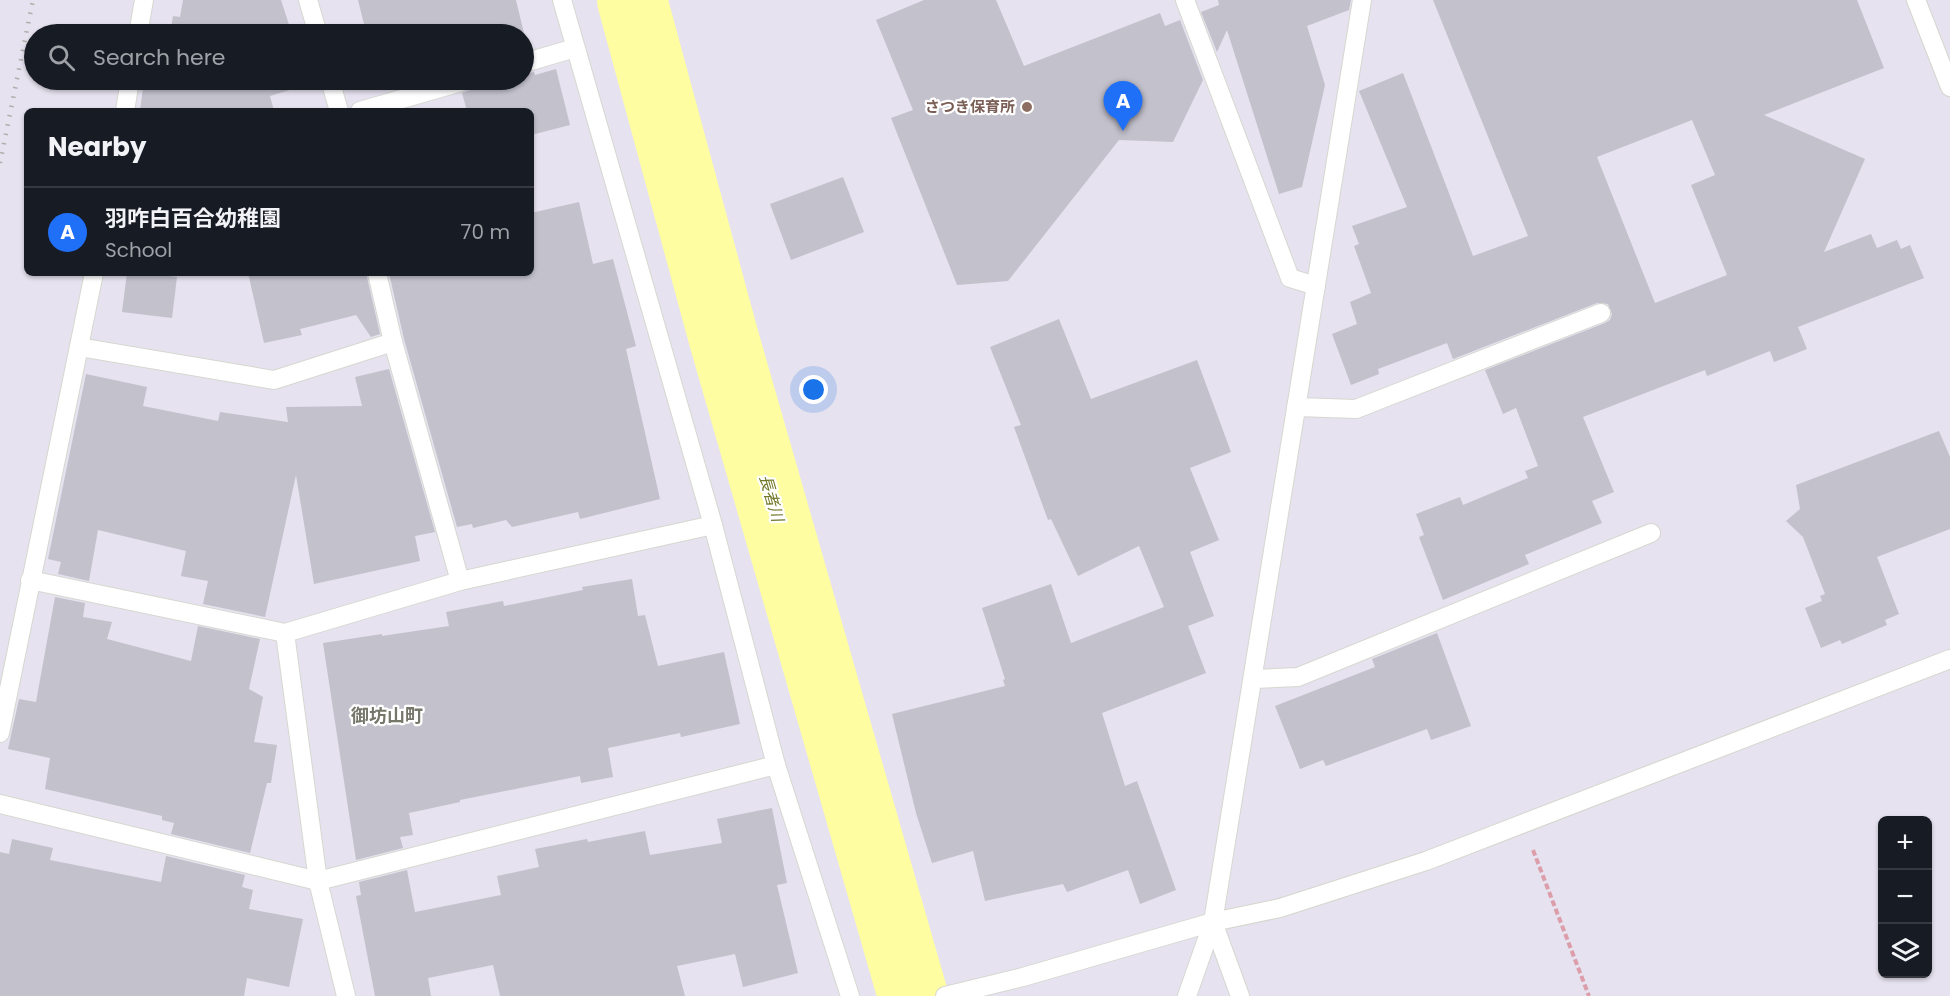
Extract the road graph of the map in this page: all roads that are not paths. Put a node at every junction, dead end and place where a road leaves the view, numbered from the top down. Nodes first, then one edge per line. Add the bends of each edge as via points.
1 (144, 0) edge
2 (308, 0) edge
3 (562, 0) edge
4 (1185, 0) edge
5 (1362, 0) edge
6 (1916, 0) edge
7 (140, 24) edge
8 (315, 24) edge
9 (575, 48) junction
10 (534, 60) edge
11 (1950, 87) edge
12 (128, 90) edge
13 (333, 90) edge
14 (433, 90) edge
15 (125, 108) edge
16 (338, 108) edge
17 (370, 108) edge
18 (93, 276) edge
19 (378, 276) edge
20 (1316, 286) junction
21 (1601, 313) dead end
22 (393, 342) junction
23 (79, 347) junction
24 (1296, 407) junction
25 (713, 525) junction
26 (1651, 533) dead end
27 (30, 580) junction
28 (460, 581) junction
29 (285, 633) junction
30 (1950, 659) edge
31 (1253, 679) junction
32 (0, 733) edge
33 (777, 765) junction
34 (0, 804) edge
35 (318, 881) junction
36 (1214, 922) junction
37 (346, 996) edge
38 (850, 996) edge
39 (945, 996) edge
40 (1187, 996) edge
41 (1240, 996) edge

1 - 7 street
2 - 8 street
3 - 9 street
4 - 20 street via 1290,278
5 - 20 street
6 - 11 street
9 - 10 street
9 - 25 street
12 - 15 street
13 - 16 street
14 - 17 street
18 - 23 street
19 - 22 street
20 - 24 street
21 - 24 street via 1356,409
22 - 23 street via 274,380
22 - 28 street
23 - 27 street
24 - 31 street
25 - 28 street
25 - 33 street
26 - 31 street via 1298,677
27 - 29 street
27 - 32 street
28 - 29 street
29 - 35 street
30 - 36 street via 1426,861 1280,908
31 - 36 street
33 - 35 street
33 - 38 street
34 - 35 street
35 - 37 street
36 - 39 street
36 - 40 street
36 - 41 street

